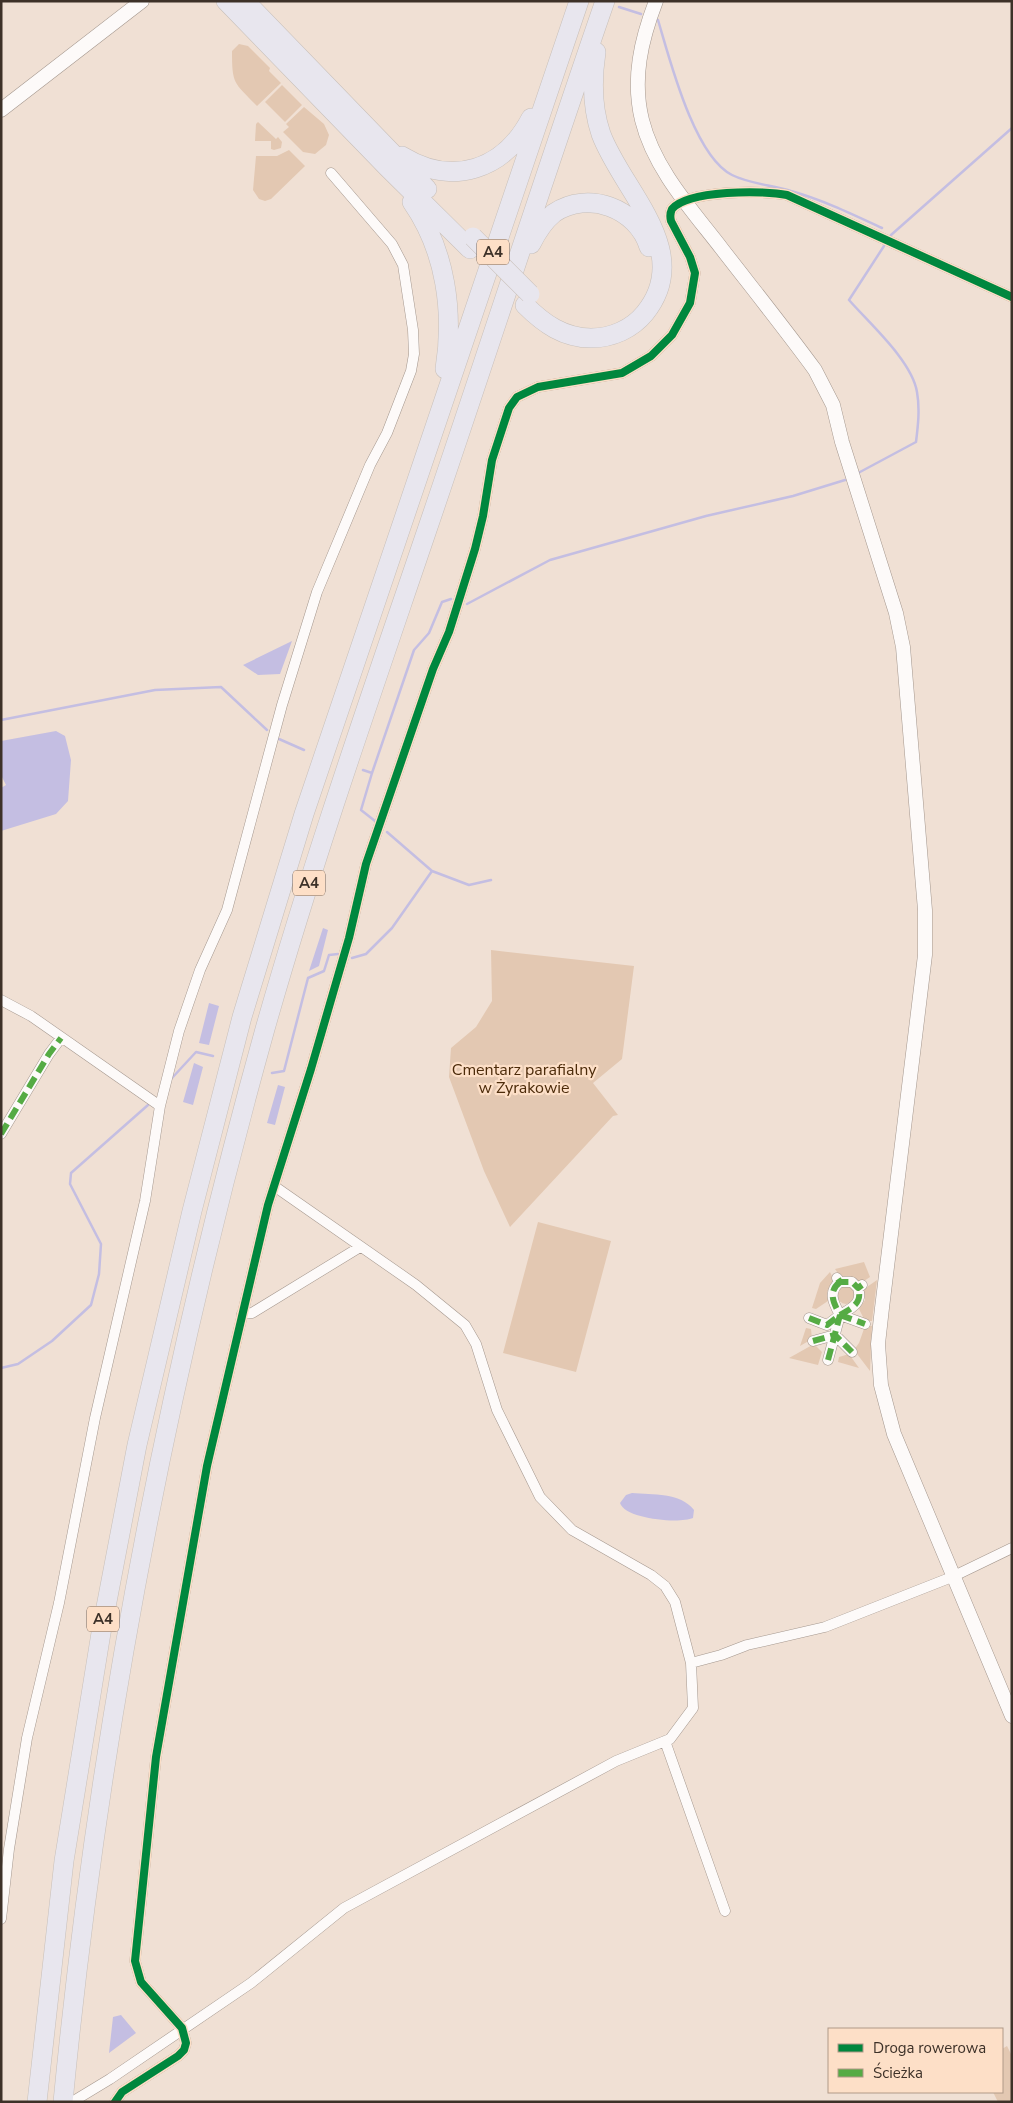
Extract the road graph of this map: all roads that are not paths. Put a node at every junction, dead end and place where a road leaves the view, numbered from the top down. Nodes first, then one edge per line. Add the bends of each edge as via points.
1 (149, 1) edge
2 (226, 1) edge
3 (245, 1) edge
4 (579, 1) edge
5 (606, 1) edge
6 (656, 1) edge
7 (138, 6) edge
8 (555, 73) junction
9 (1, 110) edge
10 (374, 134) junction
11 (388, 168) junction
12 (331, 173) dead end
13 (685, 200) junction
14 (471, 243) junction
15 (505, 297) junction
16 (1012, 298) edge
17 (527, 300) junction
18 (433, 431) junction
19 (1, 1000) edge
20 (61, 1038) junction
21 (160, 1106) junction
22 (1, 1134) edge
23 (274, 1186) junction
24 (360, 1247) junction
25 (242, 1314) junction
26 (840, 1315) junction
27 (809, 1318) dead end
28 (865, 1324) dead end
29 (835, 1335) junction
30 (813, 1341) dead end
31 (852, 1352) dead end
32 (828, 1360) dead end
33 (1012, 1548) edge
34 (952, 1577) junction
35 (691, 1663) junction
36 (1012, 1716) edge
37 (665, 1741) junction
38 (725, 1911) dead end
39 (1, 1919) edge
40 (182, 2028) junction
41 (66, 2098) edge
42 (37, 2102) edge
43 (114, 2102) edge

1 - 7 street
2 - 11 highway
3 - 10 highway
4 - 8 highway, A4
5 - 15 highway, A4
5 - 17 highway via 594,69 596,115 612,158 650,221 658,241 662,267 660,284 642,317 624,330 602,337 576,336 559,331 542,321
6 - 13 street via 640,49 639,103 653,150
7 - 9 street
8 - 10 highway via 514,144 500,157 476,168 450,172 421,166 397,153
8 - 18 highway, A4
10 - 14 highway
11 - 14 highway
11 - 18 highway via 426,226 439,260 447,295 449,347
12 - 21 street via 392,244 403,265 413,330 411,371 388,433 370,465 317,592 282,705 227,910 200,970
13 - 16 street via 735,193 787,195
13 - 23 street via 672,209 671,221 693,264 695,283 690,303 672,335 651,356 622,373 538,387 517,397 509,408 492,460 475,549 449,632 366,864 312,1069
13 - 34 street via 815,370 833,406 896,613 903,647 926,955 878,1344 880,1385 899,1448
14 - 17 highway
15 - 17 highway via 535,236 548,218 562,209 588,203 613,208 634,222 647,240 652,267 648,287 636,307 612,323 596,327 571,324
15 - 41 highway, A4 via 329,821 266,1026 180,1366 127,1631 89,1866
18 - 42 highway, A4 via 302,824 242,1017 164,1325 101,1633 64,1861
19 - 20 street via 31,1016
20 - 21 street
20 - 22 street
21 - 39 street via 145,1202 27,1738
23 - 24 street
23 - 25 street
24 - 25 street via 252,1313
24 - 35 street via 416,1285 466,1325 476,1344 497,1410 540,1497 572,1530 666,1586 675,1602
25 - 40 street via 206,1466 156,1757 135,1961 141,1982
26 - 26 street via 860,1297 860,1287 852,1282 839,1280 834,1289 832,1299
26 - 27 street via 827,1325
26 - 28 street
26 - 29 street
29 - 30 street
29 - 31 street
29 - 32 street
33 - 34 street
34 - 35 street via 825,1627 762,1641
34 - 36 street
35 - 37 street via 693,1708 670,1739
37 - 38 street
37 - 40 street via 616,1761 344,1908 251,1983
40 - 41 street via 110,2079
40 - 43 street via 186,2038 184,2050 122,2092

